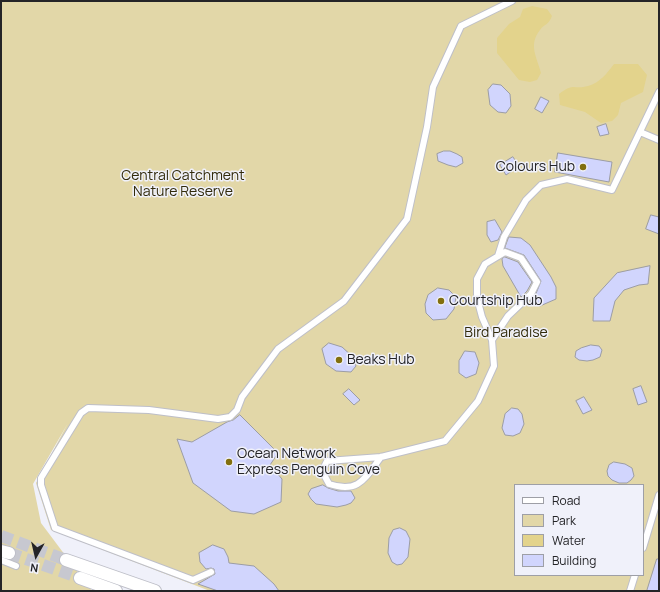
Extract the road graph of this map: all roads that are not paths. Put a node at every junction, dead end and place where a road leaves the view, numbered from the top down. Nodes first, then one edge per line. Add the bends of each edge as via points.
1 (512, 1) edge
2 (659, 92) edge
3 (640, 132) junction
4 (659, 140) edge
5 (498, 256) junction
6 (492, 340) junction
7 (381, 457) junction
8 (659, 495) edge
9 (644, 545) edge
10 (4, 555) edge
11 (66, 560) tunnel mouth
12 (16, 566) dead end
13 (211, 572) dead end
14 (635, 576) edge
15 (80, 578) tunnel mouth
16 (116, 591) edge
17 (155, 591) edge
18 (630, 591) edge

1 - 13 lane via 461,26 434,87 407,219 344,301 278,349 242,397 237,410 230,417 218,419 149,410 88,408 81,413 41,478 55,528 193,580
2 - 3 lane
3 - 4 lane
3 - 5 lane via 612,190 567,180 541,185 526,200 504,237
5 - 6 lane via 485,264 477,279 477,298
5 - 6 lane via 505,252 521,258 538,282 531,294 508,316
6 - 7 lane via 494,366 478,401 445,441
7 - 7 lane via 362,482 348,488 329,484 322,471 327,461
8 - 9 lane
10 - 12 lane
11 - 17 street
14 - 18 lane
15 - 16 street

